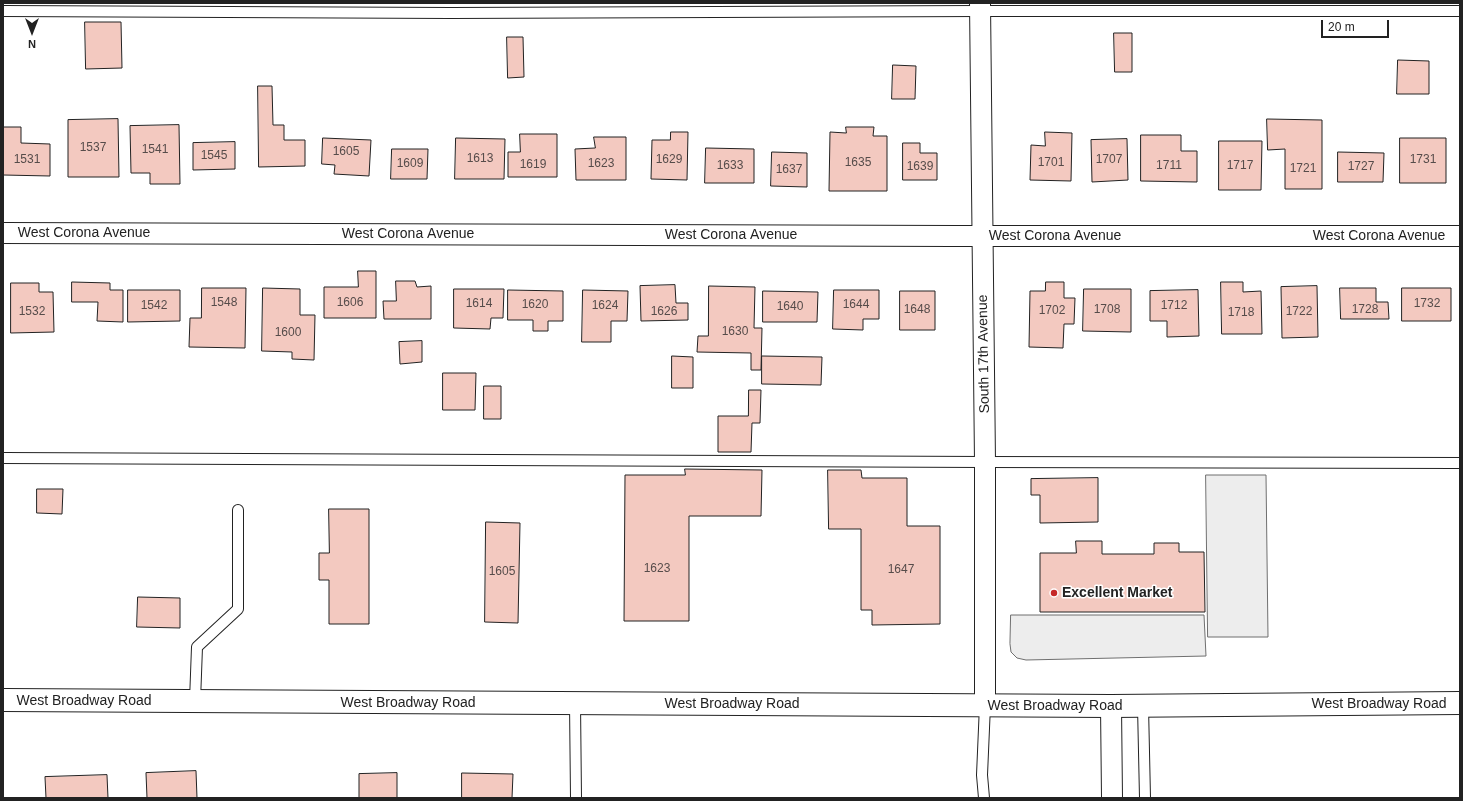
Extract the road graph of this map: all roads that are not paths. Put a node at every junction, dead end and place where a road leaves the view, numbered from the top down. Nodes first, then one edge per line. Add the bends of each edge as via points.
1 (980, 7) edge
2 (3, 11) edge
3 (1460, 11) edge
4 (3, 233) edge
5 (983, 236) junction
6 (1460, 236) edge
7 (3, 458) edge
8 (984, 462) junction
9 (1460, 463) edge
10 (238, 510) dead end
11 (3, 700) edge
12 (195, 702) junction
13 (575, 703) junction
14 (1460, 703) edge
15 (984, 705) junction
16 (1110, 706) junction
17 (1143, 706) junction
18 (576, 798) edge
19 (984, 798) edge
20 (1112, 798) edge
21 (1145, 798) edge

1 - 2 lane via 459,13
1 - 3 lane
1 - 5 street, South 17th Avenue
4 - 5 street, West Corona Avenue
5 - 6 street, West Corona Avenue
5 - 8 street, South 17th Avenue
7 - 8 lane
8 - 9 lane
8 - 15 street, South 17th Avenue
10 - 12 lane via 238,609 197,648
11 - 12 main road, West Broadway Road
12 - 13 main road, West Broadway Road
13 - 15 main road, West Broadway Road
13 - 18 lane
14 - 17 main road, West Broadway Road
15 - 16 main road, West Broadway Road
15 - 19 lane
16 - 17 main road, West Broadway Road
16 - 20 street
17 - 21 lane

